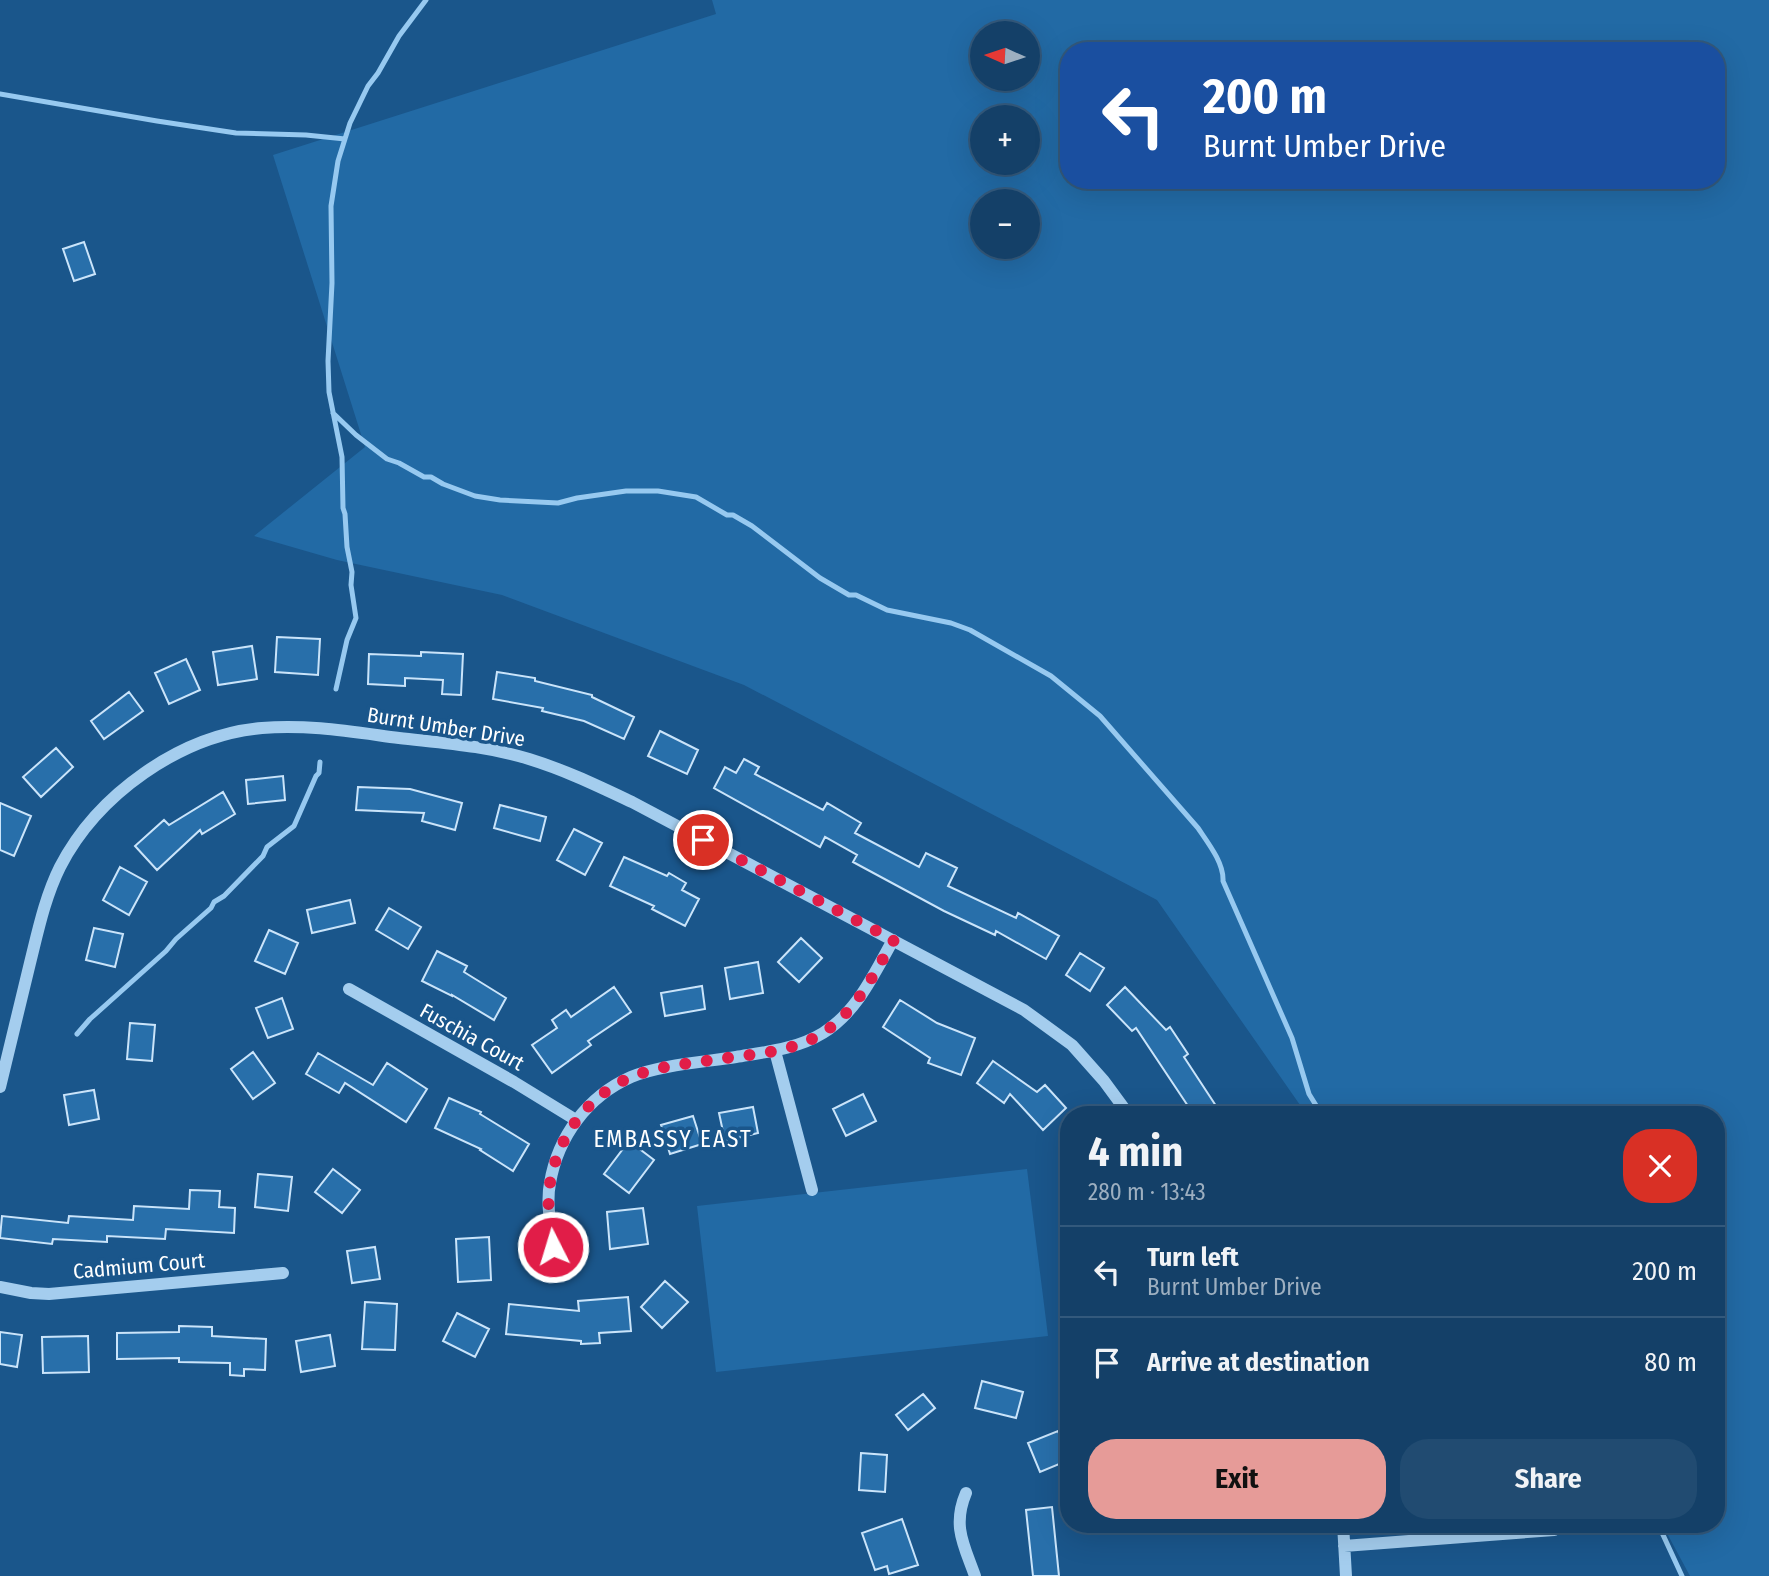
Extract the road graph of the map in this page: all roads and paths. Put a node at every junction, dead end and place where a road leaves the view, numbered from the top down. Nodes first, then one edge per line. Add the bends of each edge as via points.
1 (894, 940) junction
2 (349, 989) dead end
3 (775, 1051) junction
4 (0, 1087) edge
5 (1122, 1106) edge
6 (576, 1120) junction
7 (812, 1190) dead end
8 (553, 1247) dead end
9 (283, 1273) dead end
10 (0, 1287) edge
11 (966, 1493) dead end
12 (1343, 1533) edge
13 (1514, 1533) edge
14 (1344, 1546) junction
15 (975, 1576) edge
16 (1346, 1576) edge

1 - 3 street via 848,1013 813,1039
1 - 4 street, Burnt Umber Drive via 567,771 489,749 324,728 259,728 196,745 160,762 117,795 81,834 61,866 44,908
1 - 5 street, Burnt Umber Drive via 1024,1010 1072,1045
2 - 6 street, Fuschia Court
3 - 6 street via 631,1077 598,1098
3 - 7 street
6 - 8 street via 550,1183
9 - 10 street, Cadmium Court via 49,1294
11 - 15 street via 960,1508 960,1534
12 - 14 street
13 - 14 street
14 - 16 street

